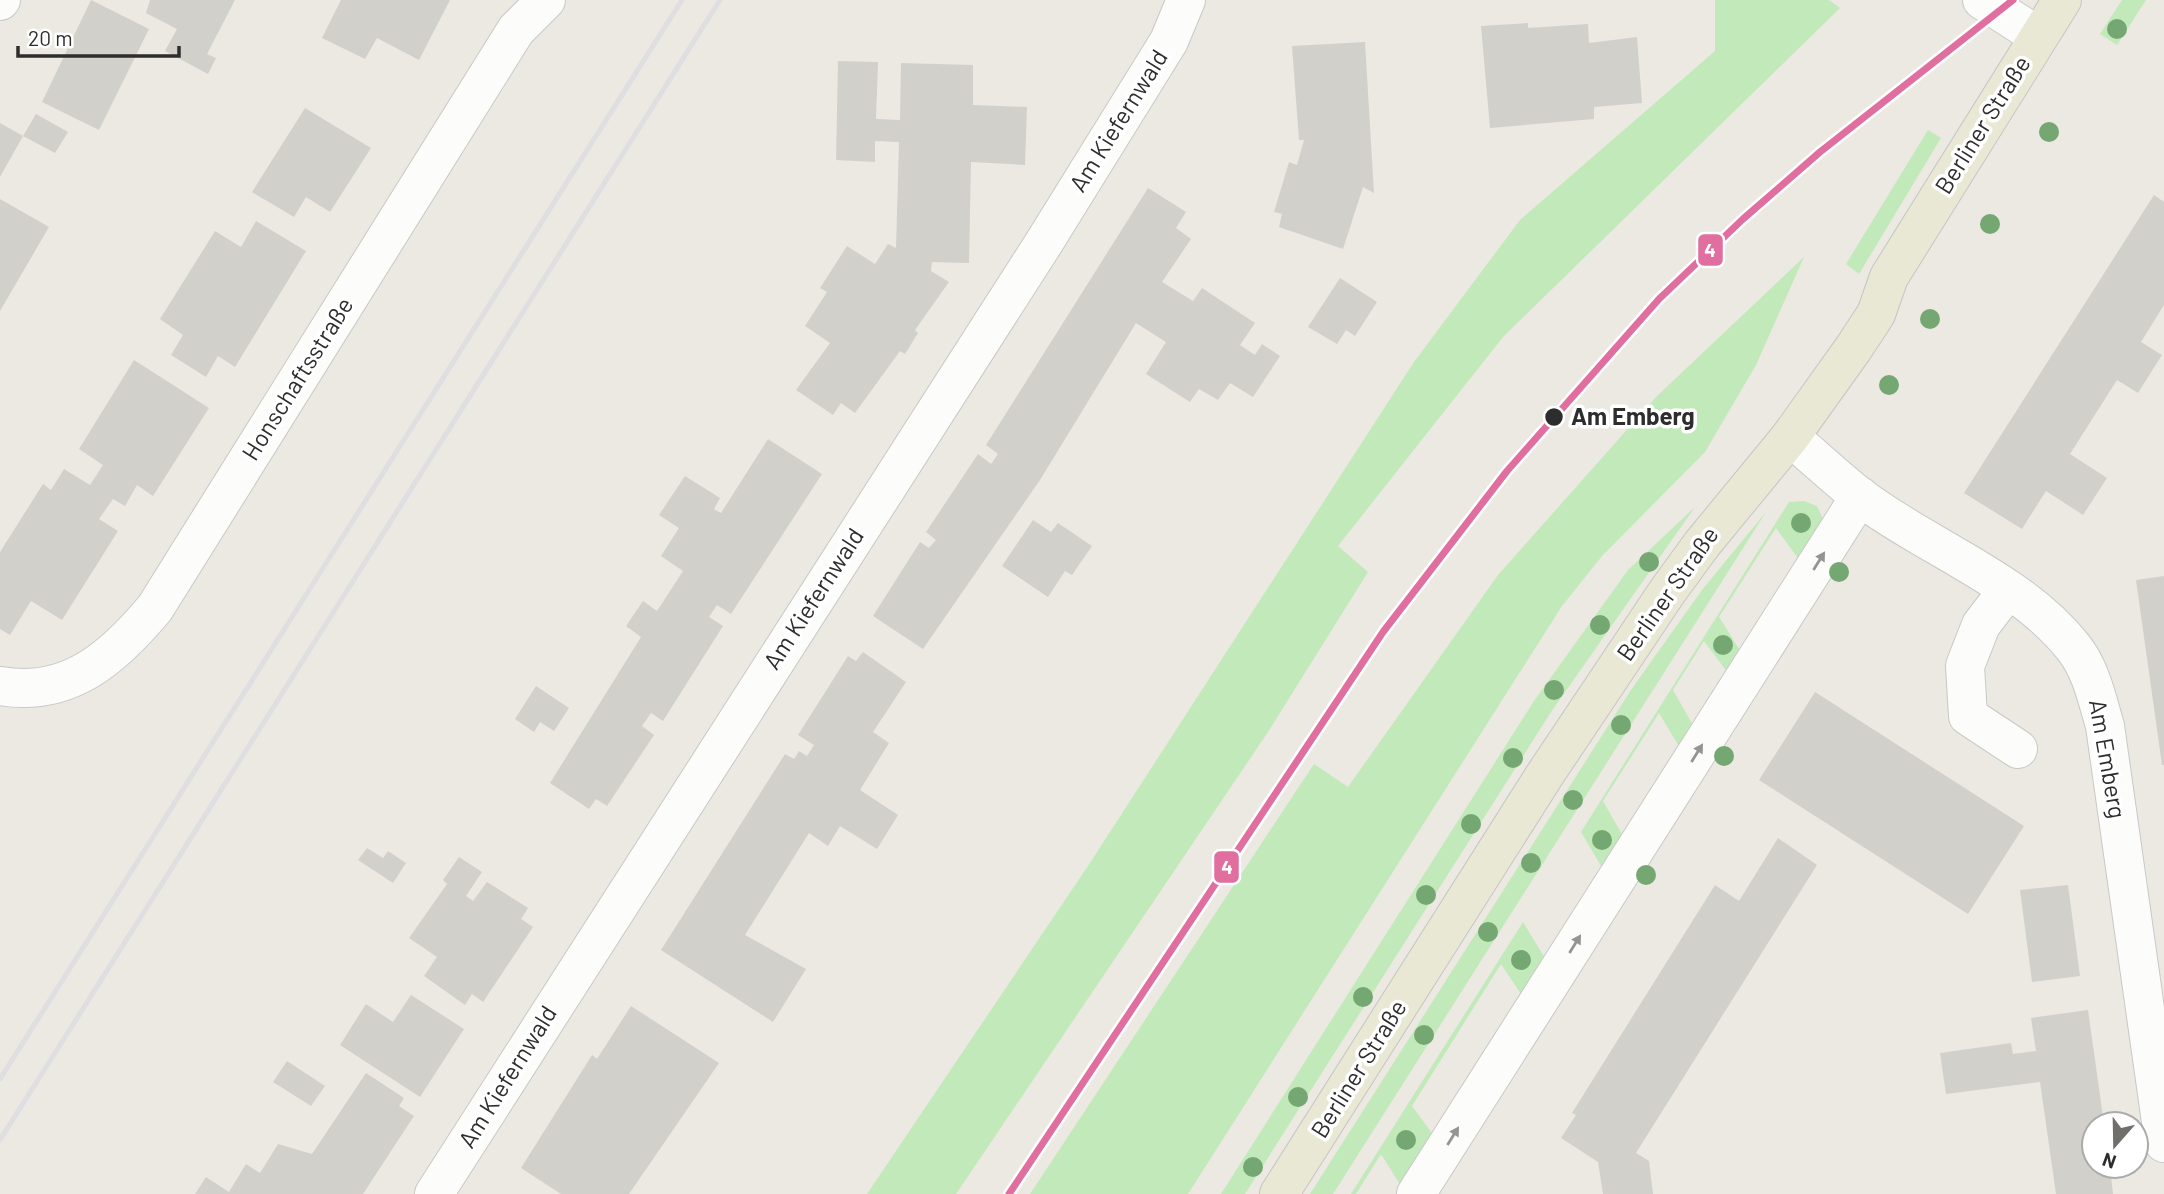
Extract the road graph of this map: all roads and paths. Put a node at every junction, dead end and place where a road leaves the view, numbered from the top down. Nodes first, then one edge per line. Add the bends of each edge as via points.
1 (546, 0) edge
2 (1186, 0) edge
3 (1982, 0) edge
4 (2062, 0) edge
5 (2038, 36) junction
6 (1790, 437) junction
7 (1860, 496) junction
8 (2007, 591) junction
9 (0, 686) edge
10 (2018, 750) dead end
11 (2164, 1143) edge
12 (434, 1194) edge
13 (1279, 1194) edge
14 (1416, 1194) edge

1 - 9 street, Honschaftsstraße via 516,30 155,608 95,669 55,685
2 - 12 street, Am Kiefernwald via 1169,41 1045,241
3 - 5 street
4 - 5 main road, Berliner Straße
5 - 6 main road, Berliner Straße via 1889,277 1876,314
6 - 7 street, Am Emberg
6 - 13 main road, Berliner Straße via 1659,603
7 - 8 street, Am Emberg
14 -> 7 street
8 - 10 street via 1981,625 1965,666 1968,716
8 - 11 street, Am Emberg via 2041,615 2074,648 2093,682 2116,800

